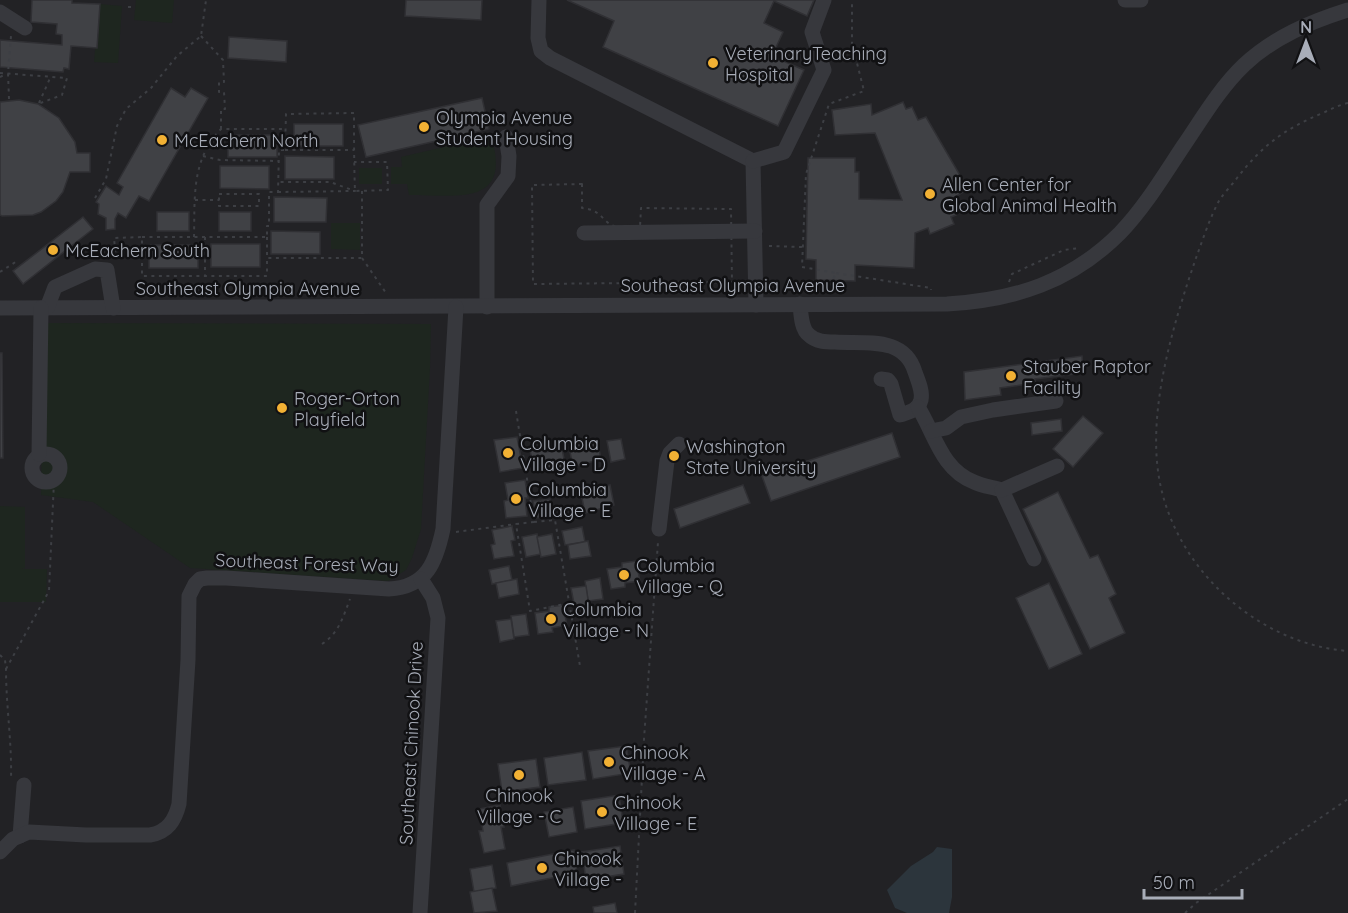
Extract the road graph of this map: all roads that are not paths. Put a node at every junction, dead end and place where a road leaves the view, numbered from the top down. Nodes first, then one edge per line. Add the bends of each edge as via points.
1 (539, 0) edge
2 (824, 0) edge
3 (1125, 0) edge
4 (1141, 0) edge
5 (1348, 10) edge
6 (0, 12) edge
7 (25, 28) dead end
8 (506, 137) dead end
9 (753, 161) junction
10 (755, 231) junction
11 (584, 233) dead end
12 (800, 304) junction
13 (756, 305) junction
14 (456, 307) junction
15 (487, 307) junction
16 (0, 308) edge
17 (44, 308) junction
18 (113, 308) junction
19 (881, 379) dead end
20 (1056, 401) dead end
21 (918, 407) junction
22 (931, 430) junction
23 (679, 444) dead end
24 (39, 454) junction
25 (1057, 466) dead end
26 (1002, 490) junction
27 (659, 528) road end
28 (1034, 559) dead end
29 (421, 579) junction
30 (17, 783) road end
31 (20, 836) junction
32 (2, 845) edge
33 (420, 913) edge

1 - 9 street via 539,44 550,58
2 - 9 street via 812,32 824,70 784,152
3 - 4 street
5 - 12 street, Southeast Olympia Avenue via 1294,30 1246,64 1215,98 1120,232 1085,263 1061,277 1033,290 985,301
6 - 7 street
8 - 15 street via 508,176 487,205
9 - 10 street
10 - 11 street
10 - 13 street
12 - 13 street, Southeast Olympia Avenue
12 - 21 street via 801,319 810,336 826,342 887,345 906,354 922,393
13 - 15 street, Southeast Olympia Avenue
14 - 15 street, Southeast Olympia Avenue
14 - 18 street, Southeast Olympia Avenue
14 - 29 street, Southeast Forest Way via 441,540
16 - 17 street, Southeast Olympia Avenue
17 - 18 street, Southeast Olympia Avenue
17 - 18 street via 56,288 95,269 107,270
17 - 24 street
19 - 21 street via 891,384 900,415
20 - 22 street via 982,412 961,417 946,428
21 - 22 street
22 - 26 street via 942,455 956,472 973,482
23 - 27 street via 667,461
24 - 24 street via 54,455 59,460 59,475 54,481 39,481 33,475 33,459
25 - 26 street
26 - 28 street
29 - 31 street, Southeast Forest Way via 398,588 200,579 189,596 179,804 173,820 160,833 150,835 29,832
29 - 33 street, Southeast Chinook Drive via 433,598 438,618
30 - 31 street
31 - 32 street, Southeast Forest Way

